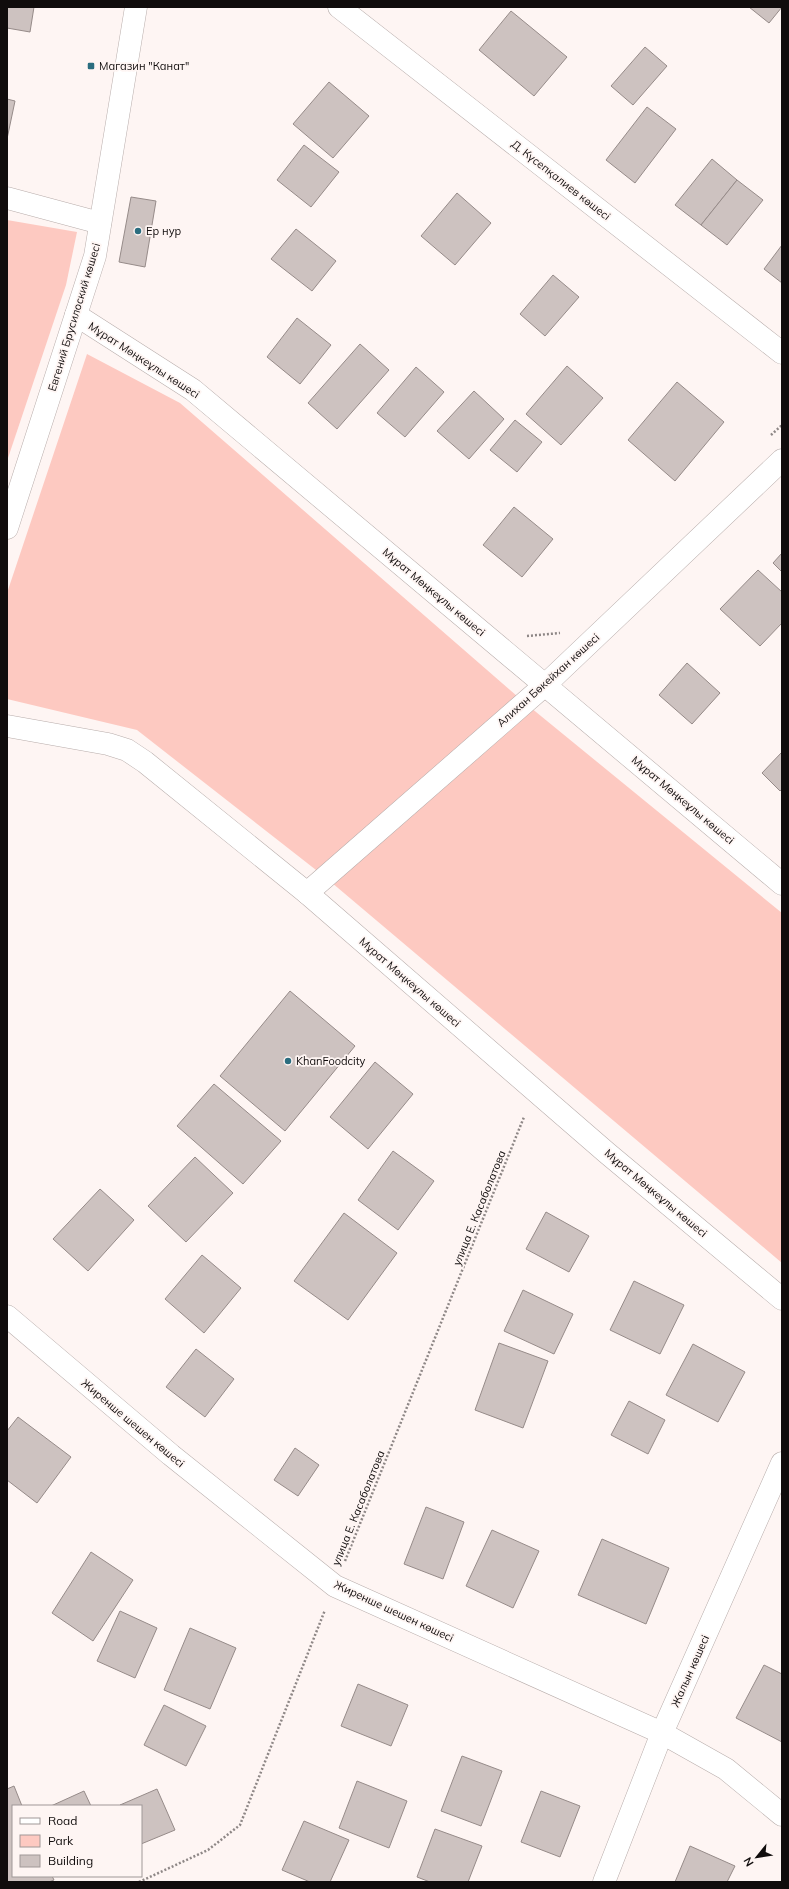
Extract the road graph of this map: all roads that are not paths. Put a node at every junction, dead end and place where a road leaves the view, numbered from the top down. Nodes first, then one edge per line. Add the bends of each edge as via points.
1 (136, 7) edge
2 (339, 7) edge
3 (7, 198) edge
4 (100, 223) junction
5 (76, 315) junction
6 (782, 353) edge
7 (782, 460) edge
8 (7, 528) edge
9 (545, 685) junction
10 (7, 726) edge
11 (782, 884) edge
12 (307, 893) junction
13 (782, 1299) edge
14 (7, 1316) edge
15 (782, 1463) edge
16 (662, 1733) junction
17 (782, 1815) edge
18 (604, 1882) edge

1 - 4 street, Евгений Брусилоский көшесі
2 - 6 street, Д. Күсепқалиев көшесі
3 - 4 street
4 - 5 street, Евгений Брусилоский көшесі via 95,256
5 - 8 street, Евгений Брусилоский көшесі
5 - 9 street, Мұрат Мөңкеұлы көшесі via 193,390
7 - 9 street, Алихан Бөкейхан көшесі
9 - 11 street, Мұрат Мөңкеұлы көшесі
9 - 12 street, Алихан Бөкейхан көшесі
10 - 12 street, Мұрат Мөңкеұлы көшесі via 108,744 127,750
12 - 13 street, Мұрат Мөңкеұлы көшесі via 613,1158
14 - 16 street, Жиренше шешен көшесі via 171,1455 335,1586
15 - 16 street, Жалын көшесі
16 - 17 street, Жиренше шешен көшесі via 726,1769
16 - 18 street, Жалын көшесі

